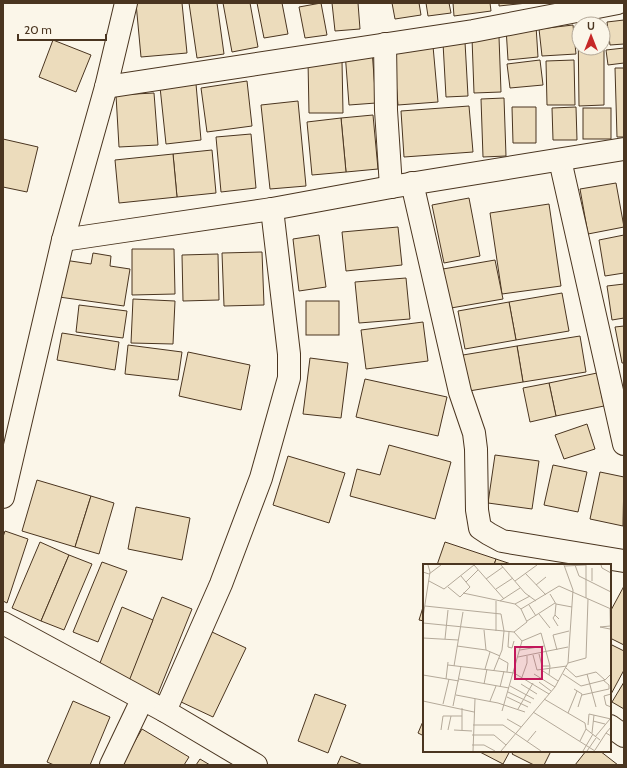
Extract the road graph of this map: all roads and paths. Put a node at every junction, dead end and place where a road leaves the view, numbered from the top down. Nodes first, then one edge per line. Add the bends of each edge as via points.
1 (126, 3) edge
2 (618, 3) edge
3 (385, 44) junction
4 (106, 87) junction
5 (624, 150) edge
6 (560, 160) junction
7 (412, 183) junction
8 (391, 186) junction
9 (272, 209) junction
10 (63, 240) junction
11 (624, 444) edge
12 (3, 497) edge
13 (624, 560) edge
14 (3, 623) edge
15 (142, 700) junction
16 (165, 711) junction
17 (611, 727) edge
18 (624, 736) edge
19 (111, 765) edge
20 (256, 765) edge

1 - 4 street
2 - 3 street via 473,31
3 - 4 street
3 - 8 street
4 - 10 street
5 - 6 street
6 - 7 street
6 - 11 street
7 - 8 street
7 - 13 street via 460,392 474,432 480,528 502,541
8 - 9 street
9 - 10 street
9 - 16 street via 289,354 289,378 261,478 221,584
10 - 12 street
14 - 15 street
15 - 16 street
15 - 19 street
16 - 20 street
17 - 18 street

